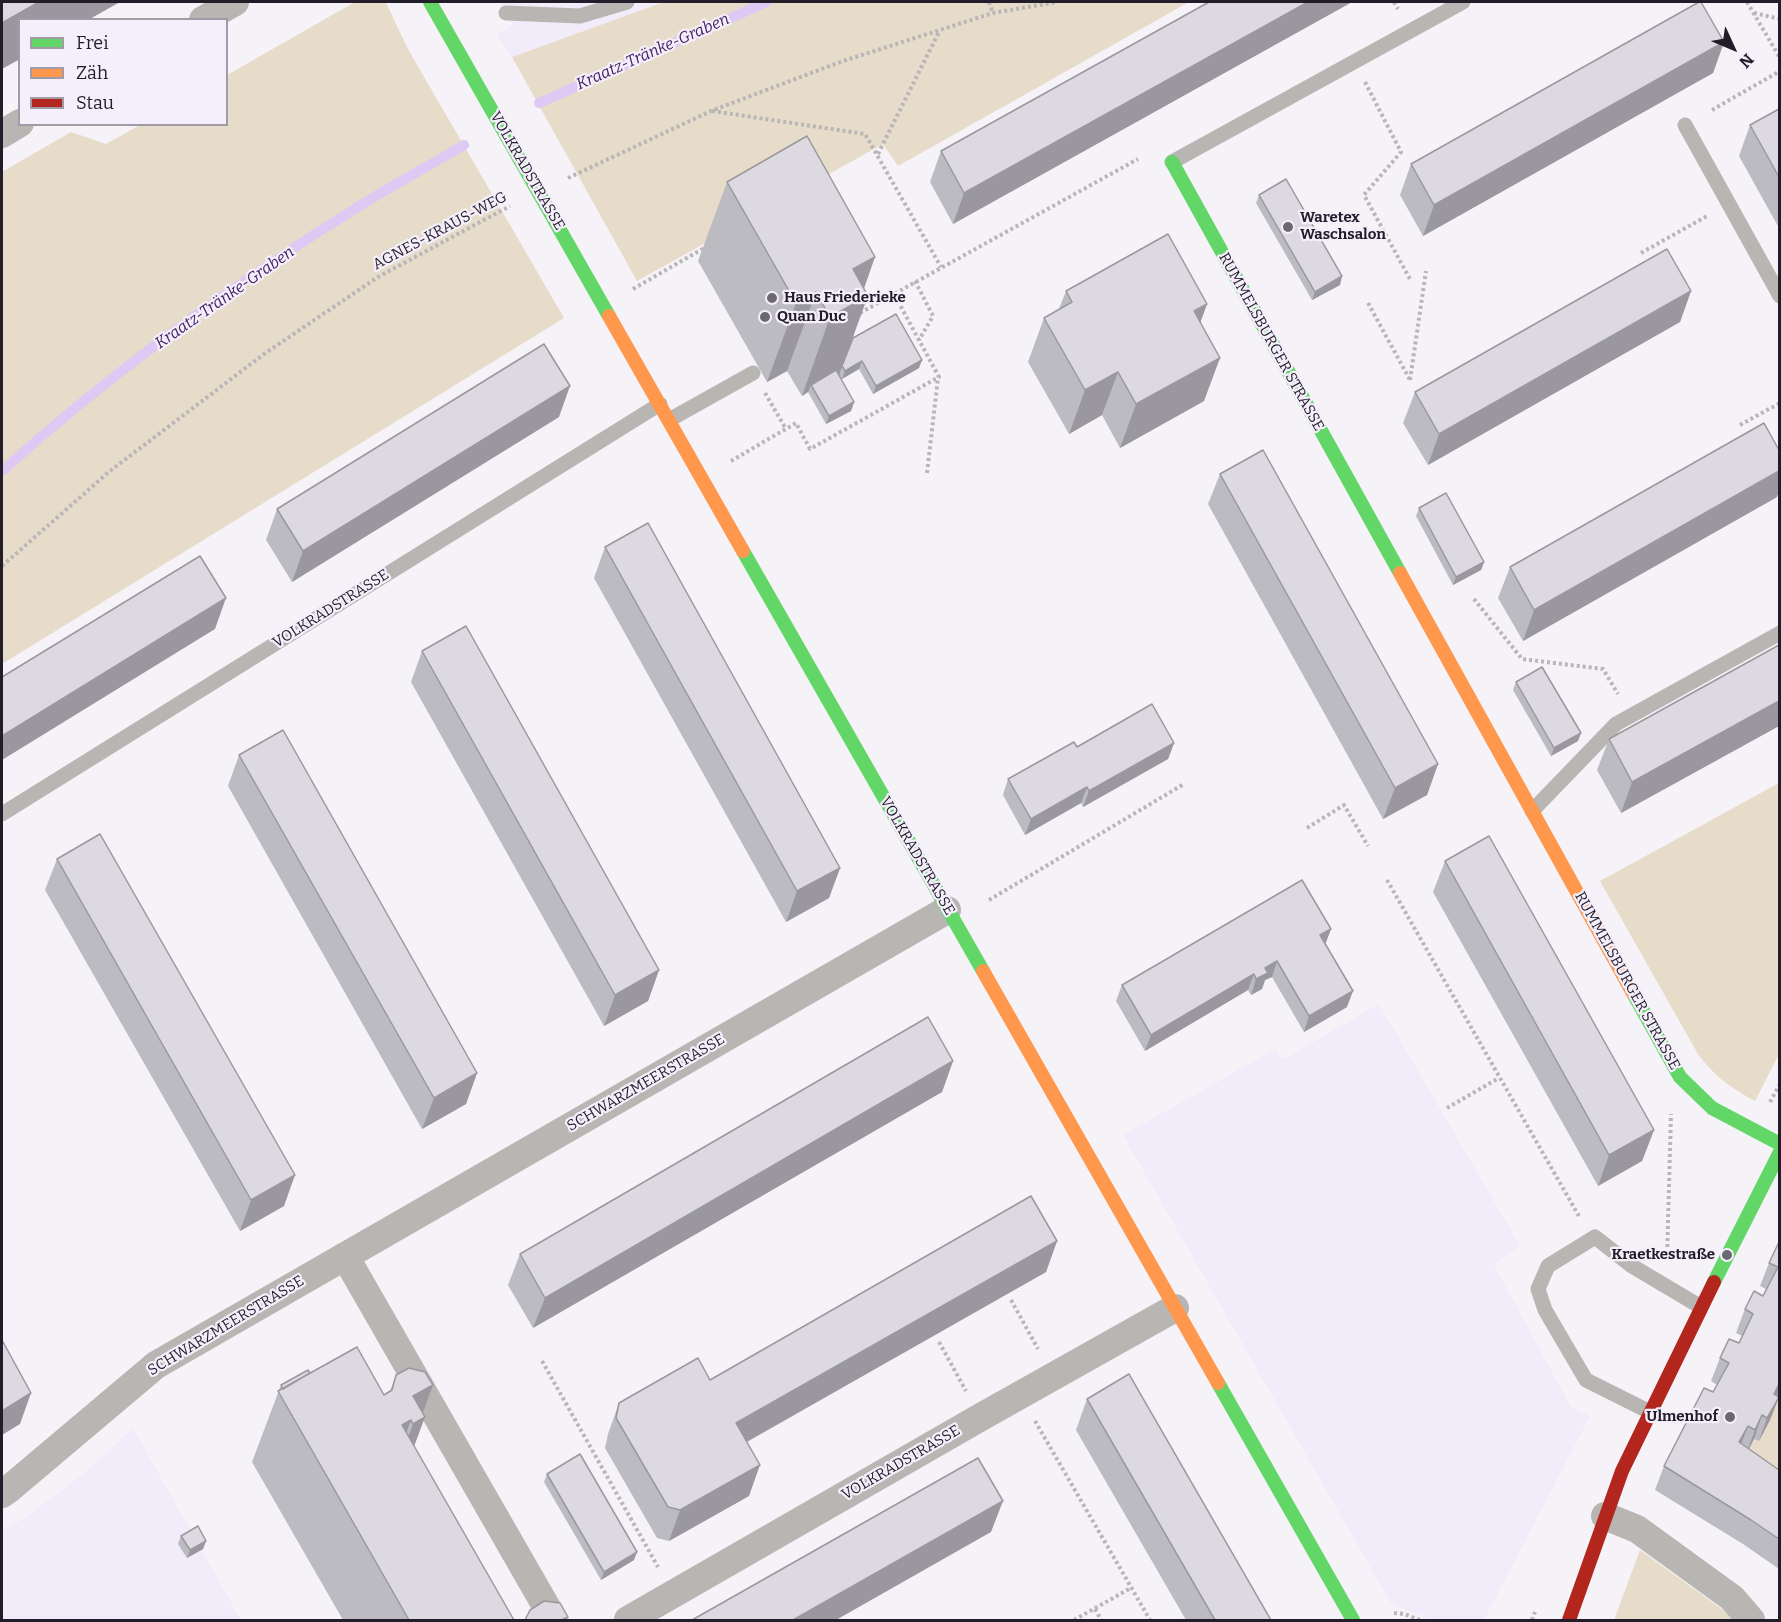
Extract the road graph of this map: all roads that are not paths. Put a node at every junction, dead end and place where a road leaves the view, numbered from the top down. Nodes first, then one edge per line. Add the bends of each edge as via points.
1 (235, 2) edge
2 (430, 2) edge
3 (526, 2) edge
4 (627, 2) edge
5 (1463, 2) edge
6 (207, 18) edge
7 (18, 124) edge
8 (1685, 125) dead end
9 (2, 134) edge
10 (1172, 162) joint
11 (1779, 296) edge
12 (753, 374) road end
13 (660, 404) junction
14 (669, 420) junction
15 (1779, 633) edge
16 (1532, 811) junction
17 (2, 814) edge
18 (947, 910) junction
19 (1779, 1144) edge
20 (1779, 1152) edge
21 (345, 1256) junction
22 (1701, 1307) junction
23 (1175, 1308) junction
24 (1650, 1412) junction
25 (2, 1494) edge
26 (1605, 1516) junction
27 (554, 1620) edge
28 (628, 1620) edge
29 (1353, 1620) edge
30 (1569, 1620) edge
31 (1751, 1620) edge

1 - 6 street
2 - 13 street, VOLKRADSTRASSE
3 - 4 lane via 506,13 580,16
5 - 10 lane
7 - 9 street
8 - 11 lane
10 - 16 street, RUMMELSBURGER STRASSE
12 - 14 lane
13 - 14 street, VOLKRADSTRASSE
13 - 17 lane, VOLKRADSTRASSE
14 - 18 street, VOLKRADSTRASSE
15 - 16 lane via 1616,724
16 - 19 street, RUMMELSBURGER STRASSE via 1680,1077 1712,1108
18 - 21 street, SCHWARZMEERSTRASSE
18 - 23 street, VOLKRADSTRASSE
20 - 22 street
21 - 25 street, SCHWARZMEERSTRASSE via 156,1365
21 - 27 street
22 - 24 street
22 - 24 lane via 1632,1266 1595,1237 1548,1266 1538,1289 1545,1310 1586,1380
23 - 28 street, VOLKRADSTRASSE
23 - 29 street, VOLKRADSTRASSE
24 - 26 street
26 - 30 street
26 - 31 street via 1637,1529 1732,1598

